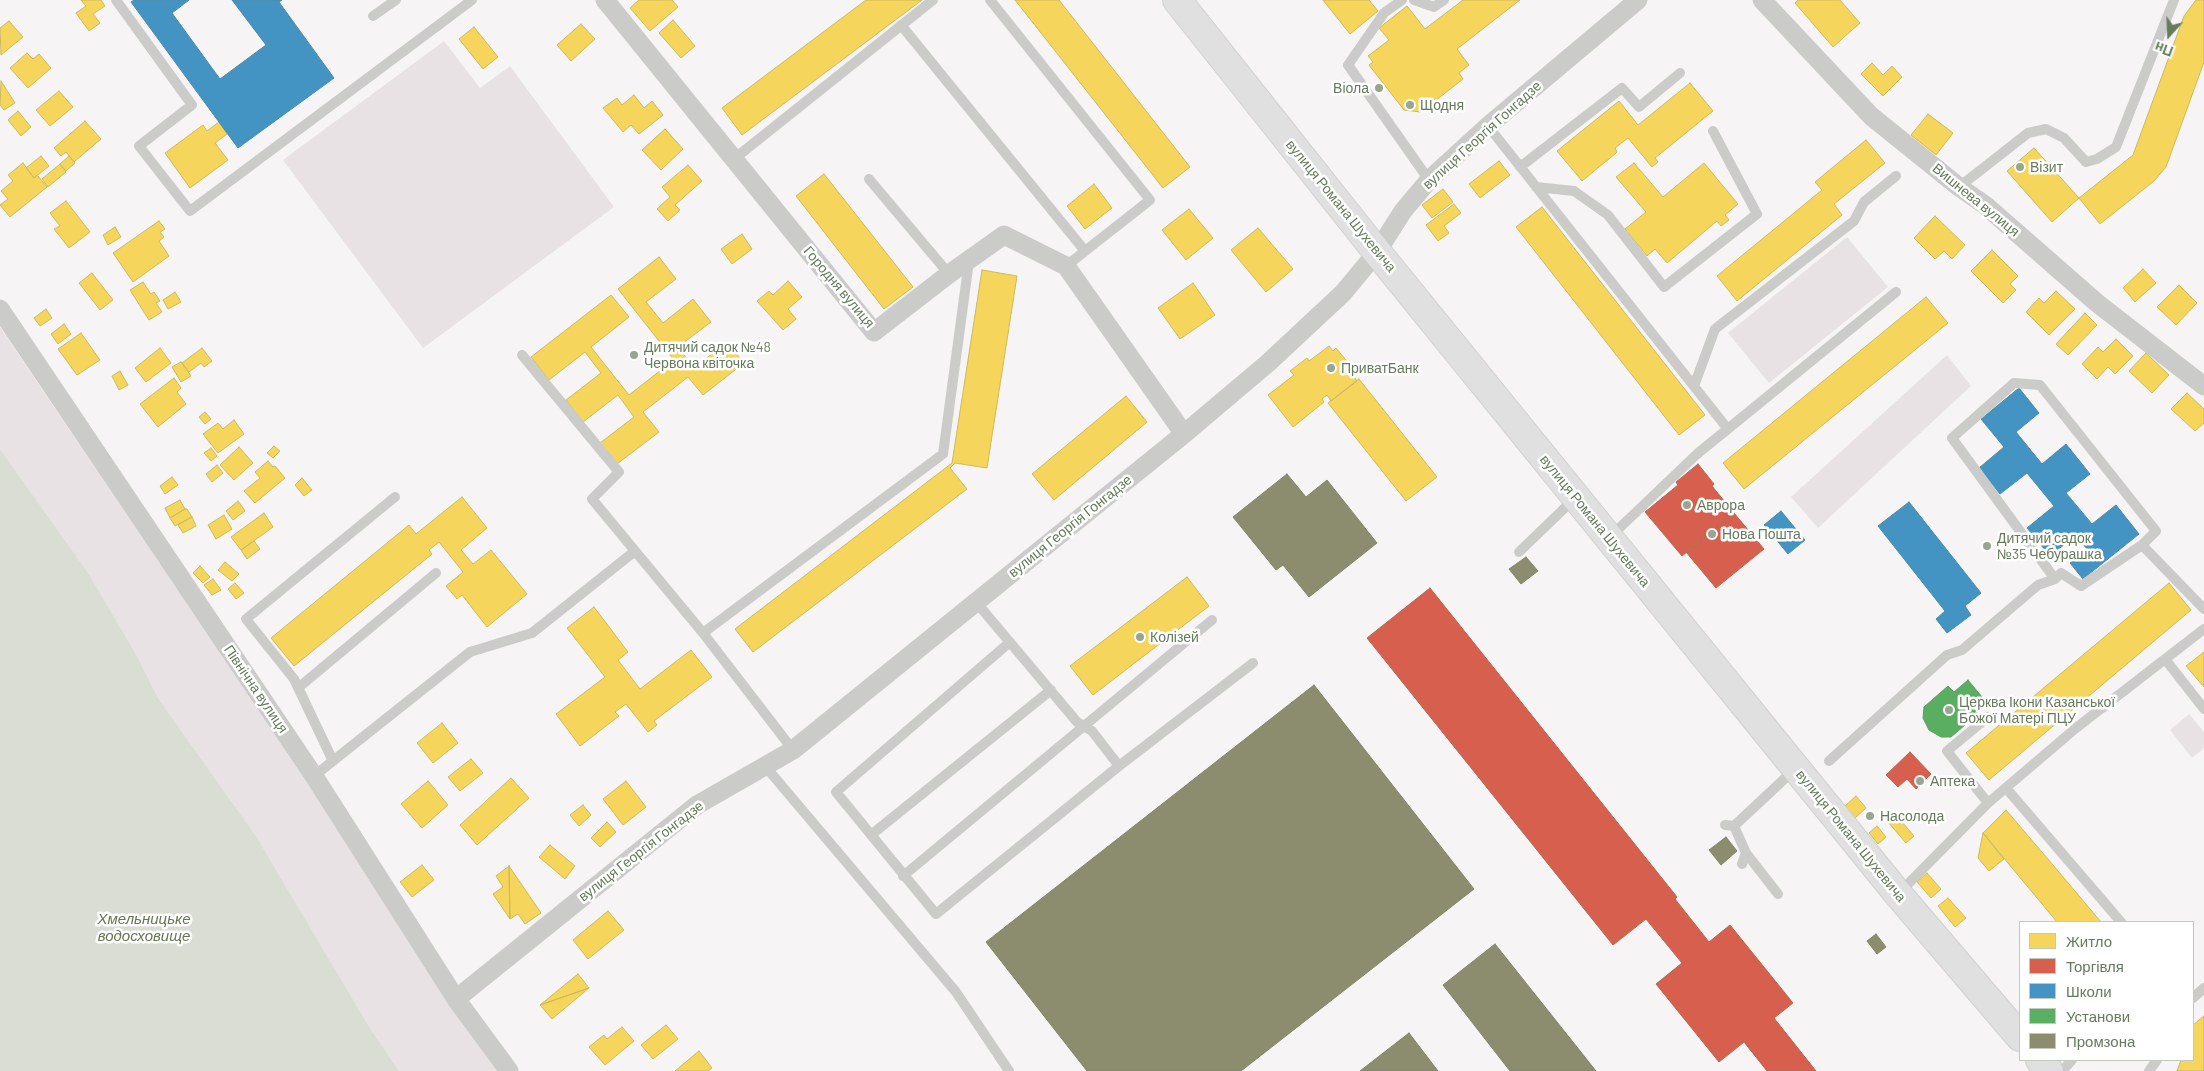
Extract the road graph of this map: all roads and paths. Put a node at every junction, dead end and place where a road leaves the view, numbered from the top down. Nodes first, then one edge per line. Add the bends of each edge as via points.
1 (116, 0) edge
2 (396, 0) edge
3 (472, 0) edge
4 (933, 0) edge
5 (990, 0) edge
6 (1177, 0) edge
7 (1402, 0) edge
8 (1414, 0) edge
9 (1444, 0) edge
10 (1638, 0) edge
11 (1762, 0) edge
12 (2174, 0) edge
13 (609, 1) edge
14 (372, 16) dead end
15 (901, 25) junction
16 (1680, 73) dead end
17 (1488, 126) junction
18 (1713, 131) dead end
19 (734, 159) junction
20 (1520, 167) junction
21 (1896, 176) dead end
22 (869, 179) dead end
23 (1429, 180) junction
24 (1536, 187) junction
25 (1959, 187) junction
26 (1085, 251) junction
27 (1378, 252) junction
28 (969, 260) junction
29 (1066, 266) junction
30 (949, 274) junction
31 (1896, 292) dead end
32 (0, 309) edge
33 (522, 355) dead end
34 (1694, 386) junction
35 (2204, 386) edge
36 (1727, 428) junction
37 (1184, 434) junction
38 (395, 497) dead end
39 (1576, 497) junction
40 (1610, 538) junction
41 (2142, 545) junction
42 (635, 551) junction
43 (1519, 552) dead end
44 (436, 573) dead end
45 (2055, 580) junction
46 (976, 602) junction
47 (2204, 609) edge
48 (1212, 620) dead end
49 (2204, 629) edge
50 (703, 633) junction
51 (1010, 642) junction
52 (2165, 659) junction
53 (1253, 663) dead end
54 (298, 688) junction
55 (1050, 690) junction
56 (2204, 710) edge
57 (1988, 717) dead end
58 (1083, 726) junction
59 (793, 750) junction
60 (333, 761) junction
61 (1830, 761) dead end
62 (765, 766) junction
63 (1119, 766) junction
64 (1795, 768) junction
65 (314, 776) junction
66 (2006, 788) junction
67 (1988, 803) junction
68 (871, 835) junction
69 (1746, 853) junction
70 (1742, 864) dead end
71 (903, 876) junction
72 (1778, 894) dead end
73 (1898, 894) junction
74 (2120, 921) edge
75 (2204, 988) edge
76 (2194, 997) edge
77 (456, 999) junction
78 (2019, 1036) edge
79 (2041, 1061) edge
80 (2071, 1061) edge
81 (509, 1071) edge
82 (1009, 1071) edge
83 (2049, 1071) edge
84 (2062, 1071) edge

1 - 3 lane via 192,105 139,146 190,211
2 - 14 lane
4 - 15 lane
5 - 26 lane via 1150,200
6 - 27 main road, вулиця Романа Шухевича
7 - 23 lane via 1384,13 1348,66
8 - 9 lane via 1434,7
10 - 17 street, вулиця Георгія Гонгадзе
11 - 25 street, Вишнева вулиця via 1871,116
12 - 25 lane via 2116,147 2086,162 2064,138 2046,129 2028,133
13 - 19 street, Городня вулиця
15 - 19 lane
15 - 26 lane
16 - 20 lane via 1639,107 1622,88
17 - 20 lane
17 - 23 street, вулиця Георгія Гонгадзе
18 - 24 lane via 1757,214 1664,287 1608,215 1574,191
19 - 30 street, Городня вулиця via 874,332
20 - 24 lane
21 - 34 lane via 1864,202 1854,221 1714,329
22 - 30 lane
23 - 27 street, вулиця Георгія Гонгадзе via 1403,211
24 - 34 lane
25 - 35 street, Вишнева вулиця via 1985,205 2097,303
26 - 29 lane
27 - 37 street, вулиця Георгія Гонгадзе via 1343,293 1268,363
27 - 39 main road, вулиця Романа Шухевича
28 - 29 street, Городня вулиця via 1004,235
28 - 30 street, Городня вулиця
28 - 50 lane via 942,454
29 - 37 street, Городня вулиця
31 - 36 lane
32 - 65 street, Північна вулиця
33 - 42 lane via 619,472 592,498
34 - 36 lane
36 - 40 lane
37 - 46 street, вулиця Георгія Гонгадзе
38 - 54 lane via 246,619
39 - 40 main road, вулиця Романа Шухевича
39 - 43 lane
40 - 64 main road, вулиця Романа Шухевича
41 - 45 lane via 2081,586 2061,573
41 - 45 lane via 2156,531 2040,385 2014,383 1952,438
41 - 47 lane
42 - 50 lane
42 - 60 lane via 532,634 470,652
44 - 54 lane
45 - 61 lane via 2038,585 1962,650 1947,655
46 - 51 lane
46 - 59 street, вулиця Георгія Гонгадзе
48 - 58 lane
49 - 52 lane
50 - 59 lane
51 - 55 lane
51 - 68 lane via 836,792
52 - 56 lane
52 - 66 lane
53 - 63 lane
54 - 60 lane
55 - 58 lane
55 - 68 lane
57 - 67 lane via 1946,751
58 - 63 lane via 1092,731
58 - 71 lane
59 - 62 street, вулиця Георгія Гонгадзе
60 - 65 lane
62 - 77 street, вулиця Георгія Гонгадзе via 698,805
62 - 82 lane via 956,992
63 - 71 lane via 936,914
64 - 69 lane via 1729,825
64 - 73 main road, вулиця Романа Шухевича
65 - 77 street, Північна вулиця
66 - 67 lane
66 - 74 lane
67 - 73 lane
68 - 71 lane
69 - 70 lane
69 - 72 lane
73 - 78 main road, вулиця Романа Шухевича
75 - 76 lane
77 - 81 street, Північна вулиця
79 - 83 main road
80 - 84 lane

